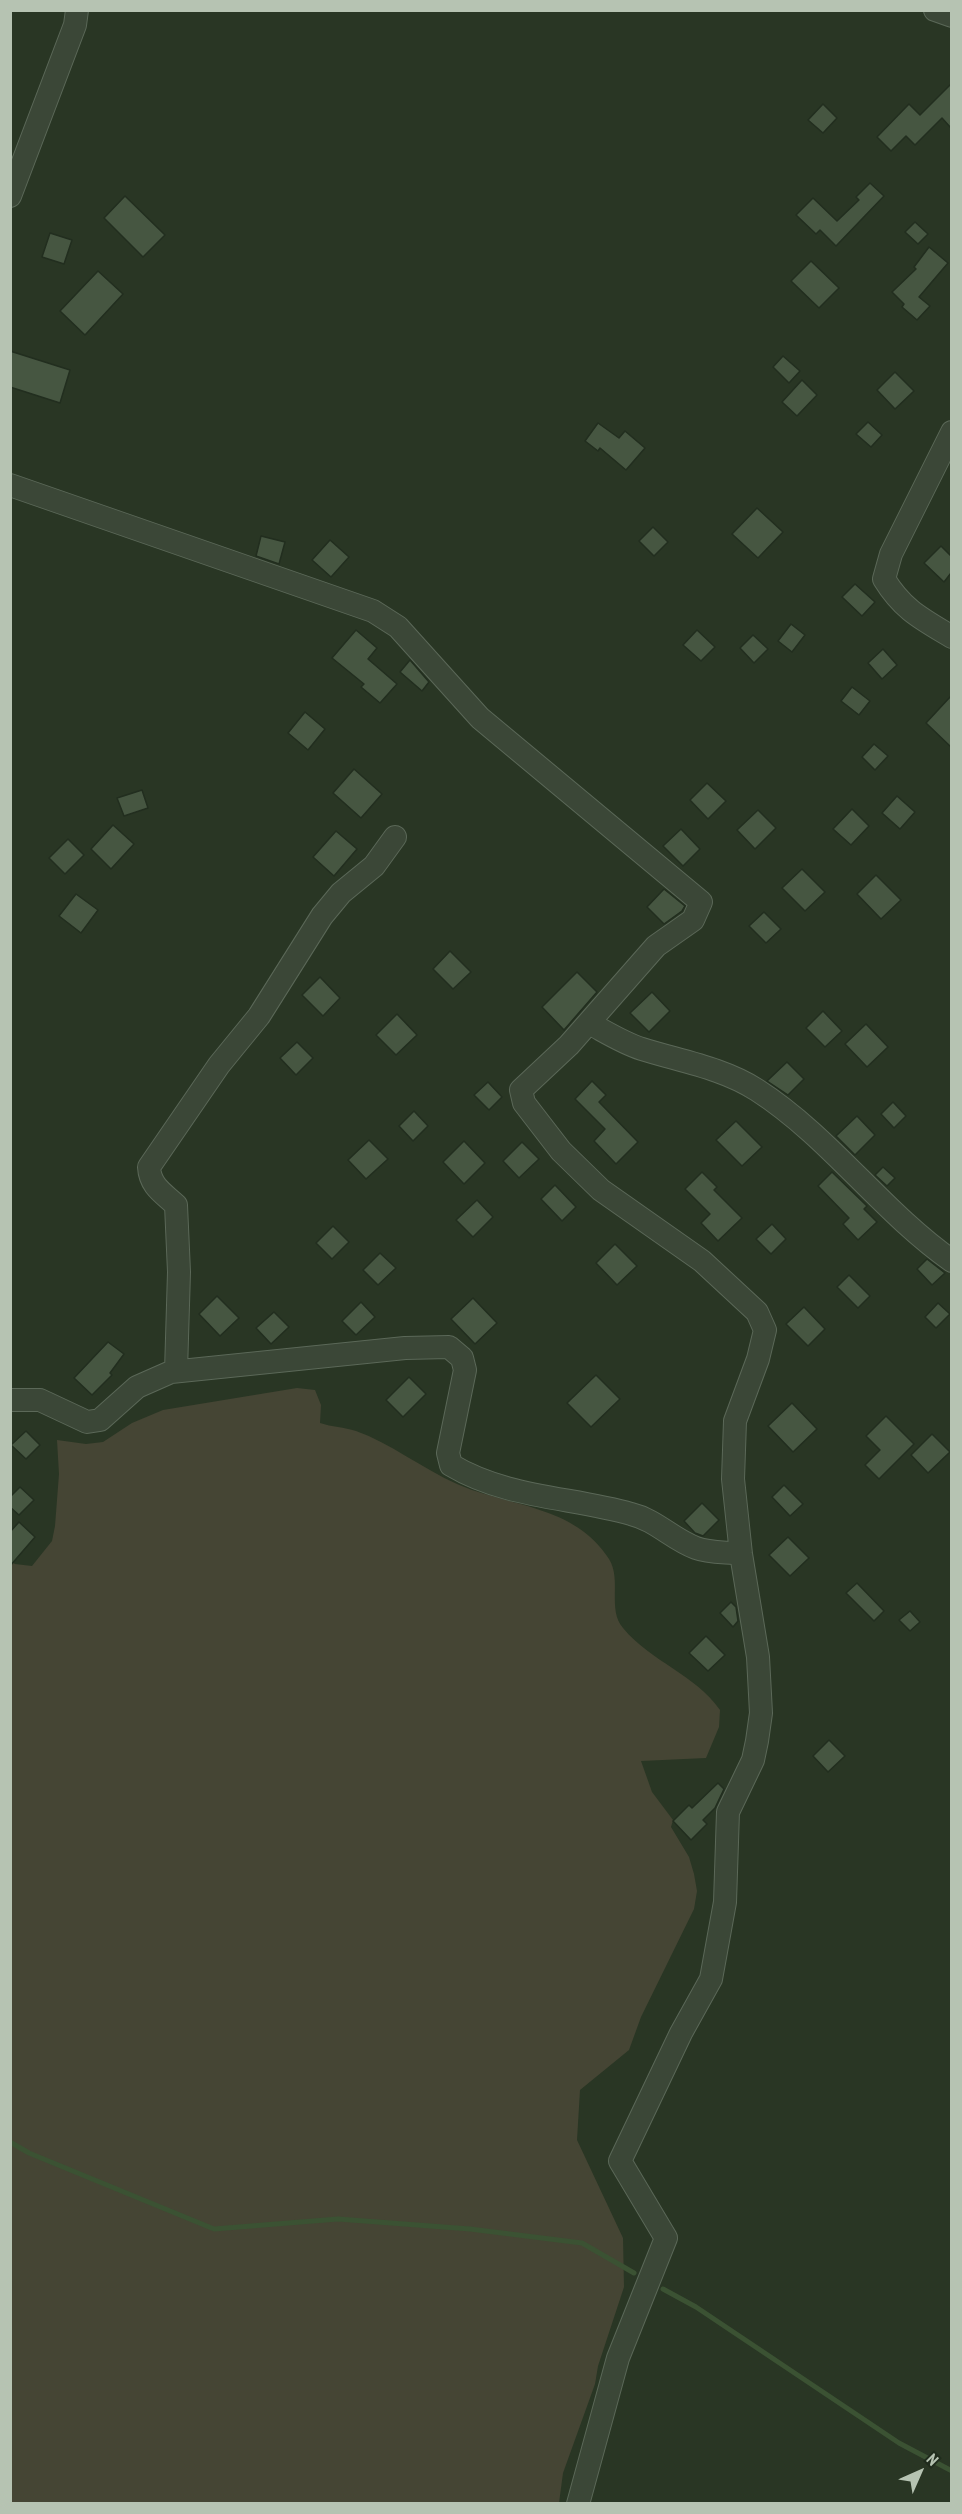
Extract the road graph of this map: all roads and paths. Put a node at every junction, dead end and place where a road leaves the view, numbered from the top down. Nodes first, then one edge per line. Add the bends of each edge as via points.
1 (77, 10) edge
2 (935, 10) edge
3 (951, 16) edge
4 (10, 196) edge
5 (951, 432) edge
6 (10, 485) edge
7 (951, 637) edge
8 (395, 837) dead end
9 (588, 1023) junction
10 (951, 1261) edge
11 (176, 1371) junction
12 (10, 1400) edge
13 (741, 1554) junction
14 (578, 2504) edge

1 - 4 street via 75,25
2 - 3 street
5 - 7 street via 891,554 884,579 910,612
6 - 9 street via 374,611 398,627 480,718 701,902 693,920 656,946
8 - 11 street via 374,866 341,893 322,916 259,1016 219,1065 149,1167 149,1178 156,1188 176,1205
9 - 10 street via 639,1048 691,1062 757,1090 819,1140 893,1214
9 - 13 street via 521,1090 524,1103 561,1151 601,1190 702,1261 757,1312 765,1330 735,1421 733,1479
11 - 12 street via 136,1387 100,1420 87,1422 40,1400
11 - 13 street via 449,1347 462,1358 465,1370 448,1453 451,1465 469,1476 508,1489 632,1514 655,1522 696,1548
13 - 14 street via 758,1657 761,1713 757,1741 753,1760 728,1812 724,1902 711,1979 620,2161 666,2238 618,2358

